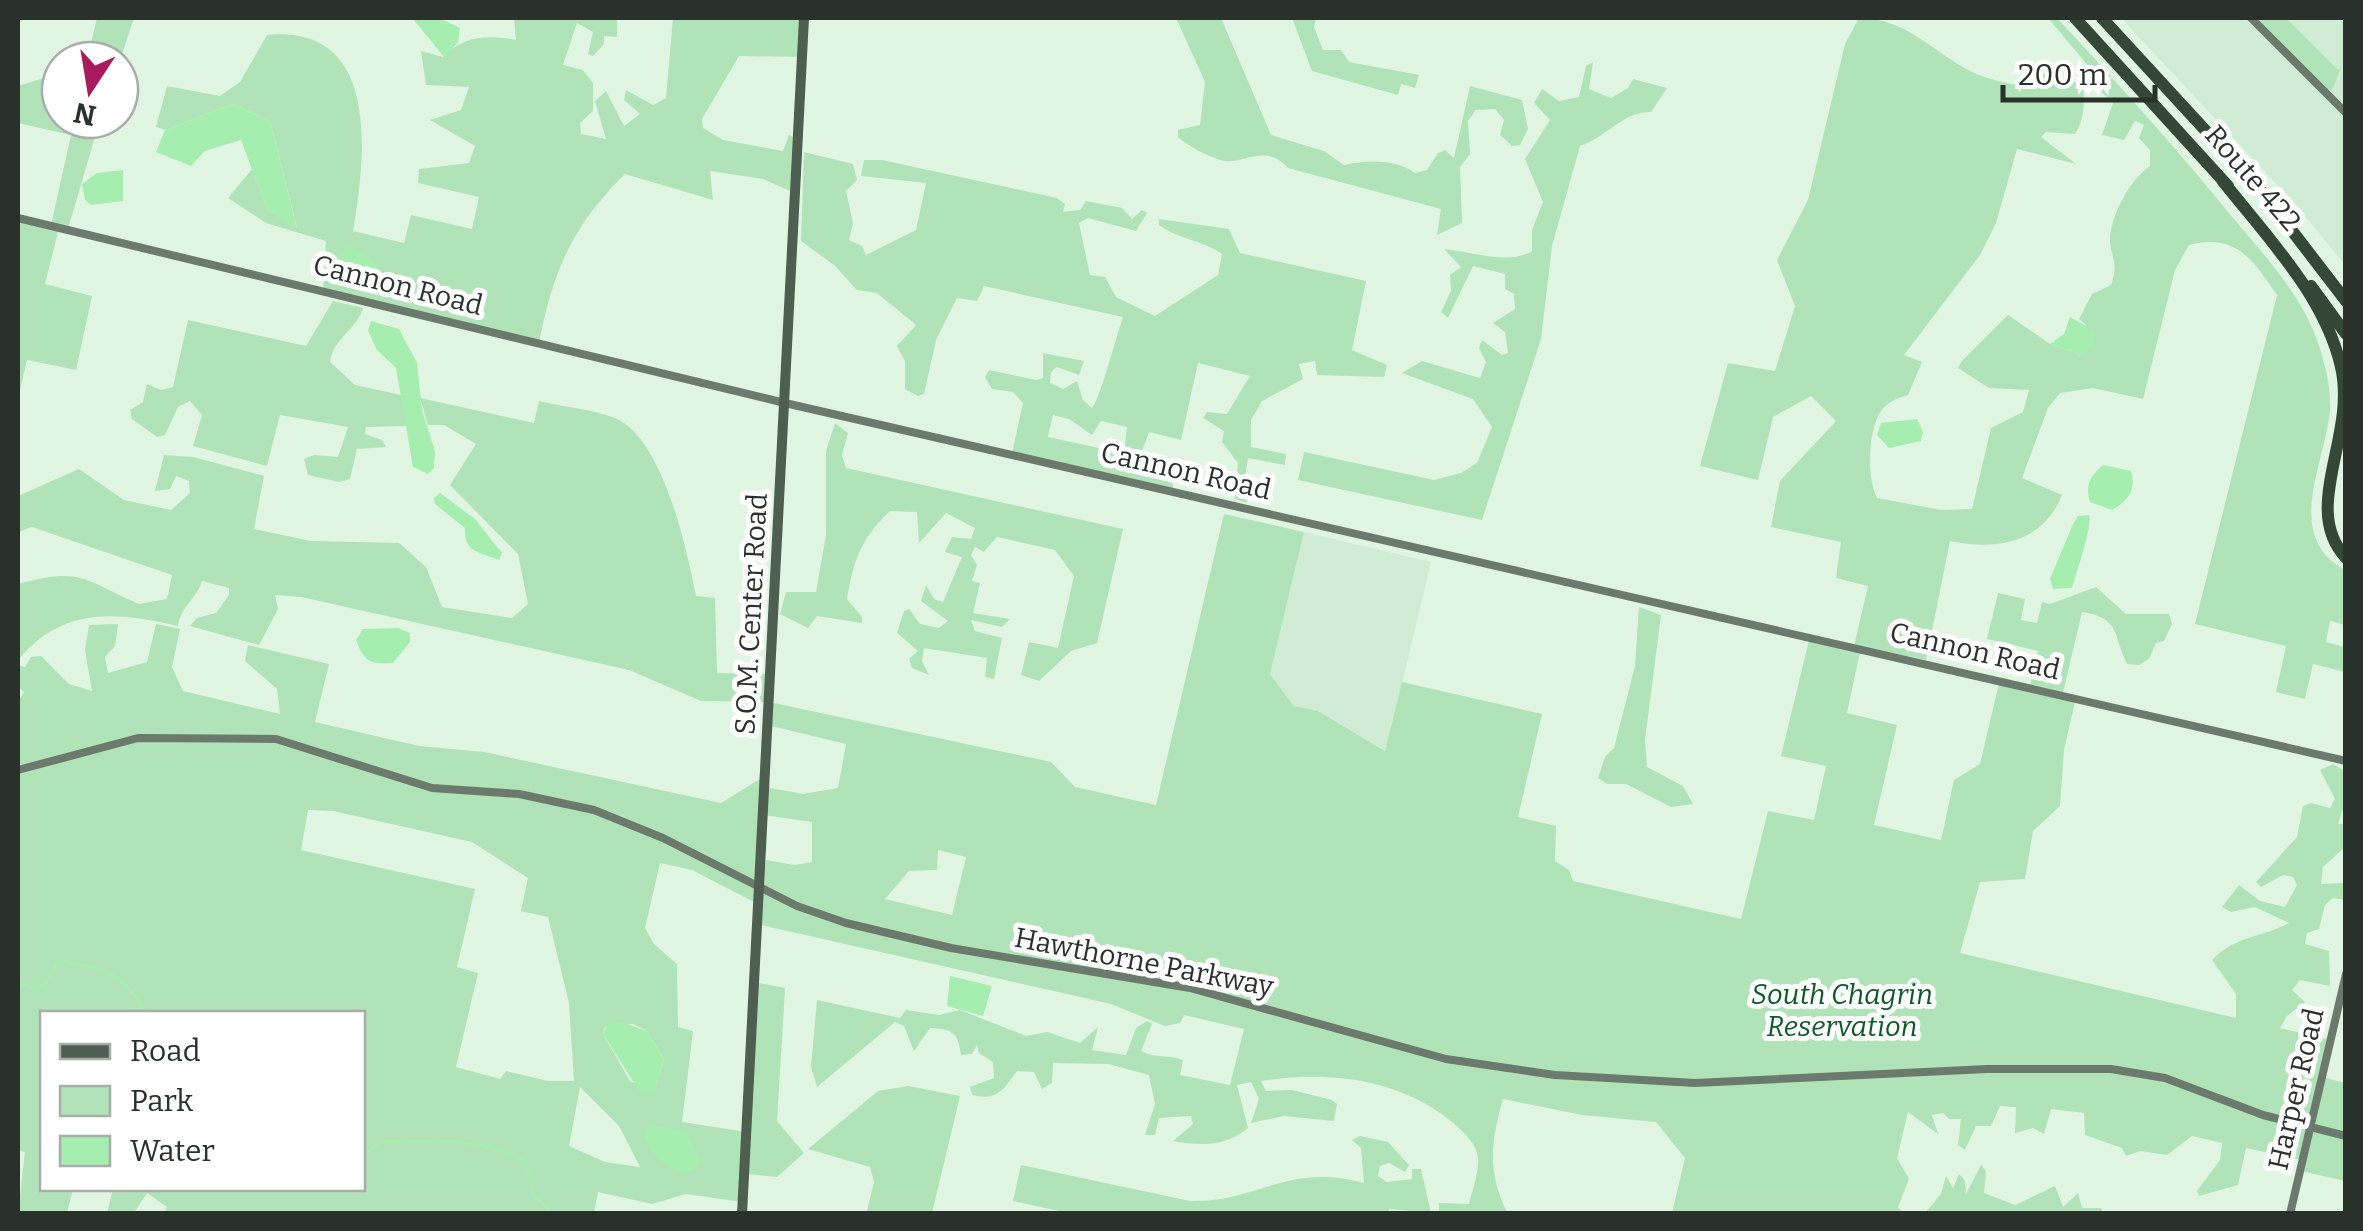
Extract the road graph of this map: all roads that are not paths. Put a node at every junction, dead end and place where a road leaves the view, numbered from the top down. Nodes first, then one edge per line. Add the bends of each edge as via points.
1 (804, 18) edge
2 (2075, 18) edge
3 (2102, 18) edge
4 (2251, 18) edge
5 (2346, 113) edge
6 (2222, 180) junction
7 (2263, 192) junction
8 (18, 218) edge
9 (2346, 287) edge
10 (2346, 301) edge
11 (2346, 334) edge
12 (785, 403) junction
13 (2346, 472) edge
14 (2346, 549) edge
15 (2346, 558) edge
16 (2346, 760) edge
17 (18, 770) edge
18 (758, 887) junction
19 (2346, 974) edge
20 (2310, 1128) junction
21 (2346, 1136) edge
22 (742, 1214) edge
23 (2290, 1214) edge

1 - 12 main road, S.O.M. Center Road
2 - 6 highway, Route 422
3 - 7 highway, Route 422
4 - 5 street
6 - 11 highway, Route 422
6 - 15 highway via 2294,272 2334,344 2346,411 2325,518
7 - 9 highway
7 - 10 highway, Route 422
8 - 12 street, Cannon Road
12 - 16 street, Cannon Road
12 - 18 main road, S.O.M. Center Road
13 - 14 highway via 2330,511
17 - 18 street, Hawthorne Parkway via 138,738 276,739 432,788 581,806 664,838
18 - 20 street, Hawthorne Parkway via 868,928 1190,988 1446,1060 1555,1076 1695,1083 2111,1069 2166,1078
18 - 22 main road, S.O.M. Center Road
19 - 20 street, Harper Road
20 - 21 street, Hawthorne Parkway
20 - 23 street, Harper Road

